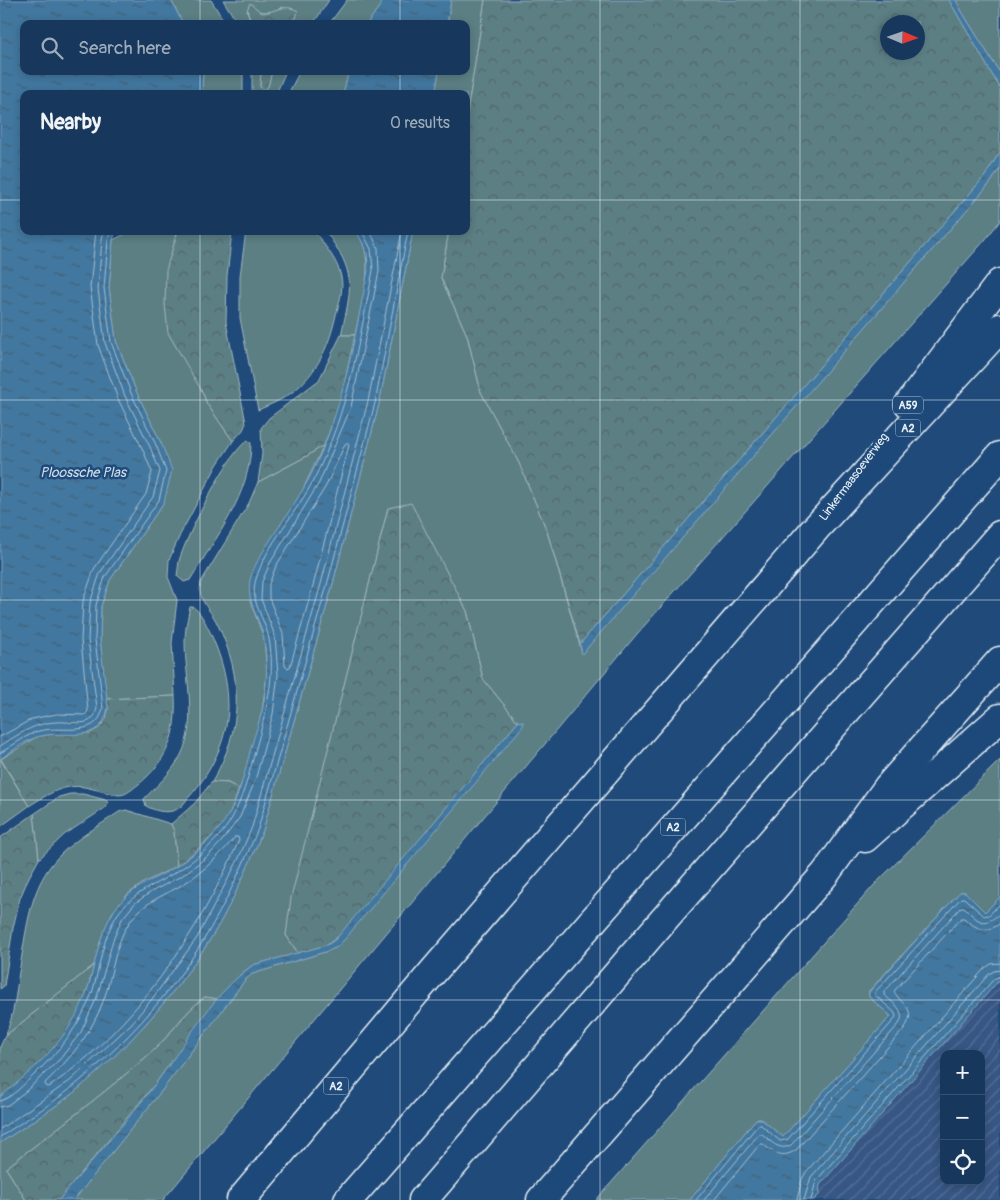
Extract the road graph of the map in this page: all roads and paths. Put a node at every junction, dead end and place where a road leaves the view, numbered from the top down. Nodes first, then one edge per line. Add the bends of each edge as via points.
1 (1000, 283) edge
2 (1000, 328) edge
3 (1000, 456) edge
4 (816, 528) junction
5 (1000, 535) edge
6 (1000, 661) edge
7 (1000, 718) edge
8 (825, 874) junction
9 (241, 1200) edge
10 (348, 1200) edge
11 (423, 1200) edge
12 (541, 1200) edge

1 - 4 highway, Linkermaasoeverweg / A59
2 - 4 highway, A2
3 - 10 highway, A2
4 - 9 highway, A2 via 438,965
5 - 11 highway
6 - 8 highway via 888,787
7 - 8 highway
8 - 12 highway

